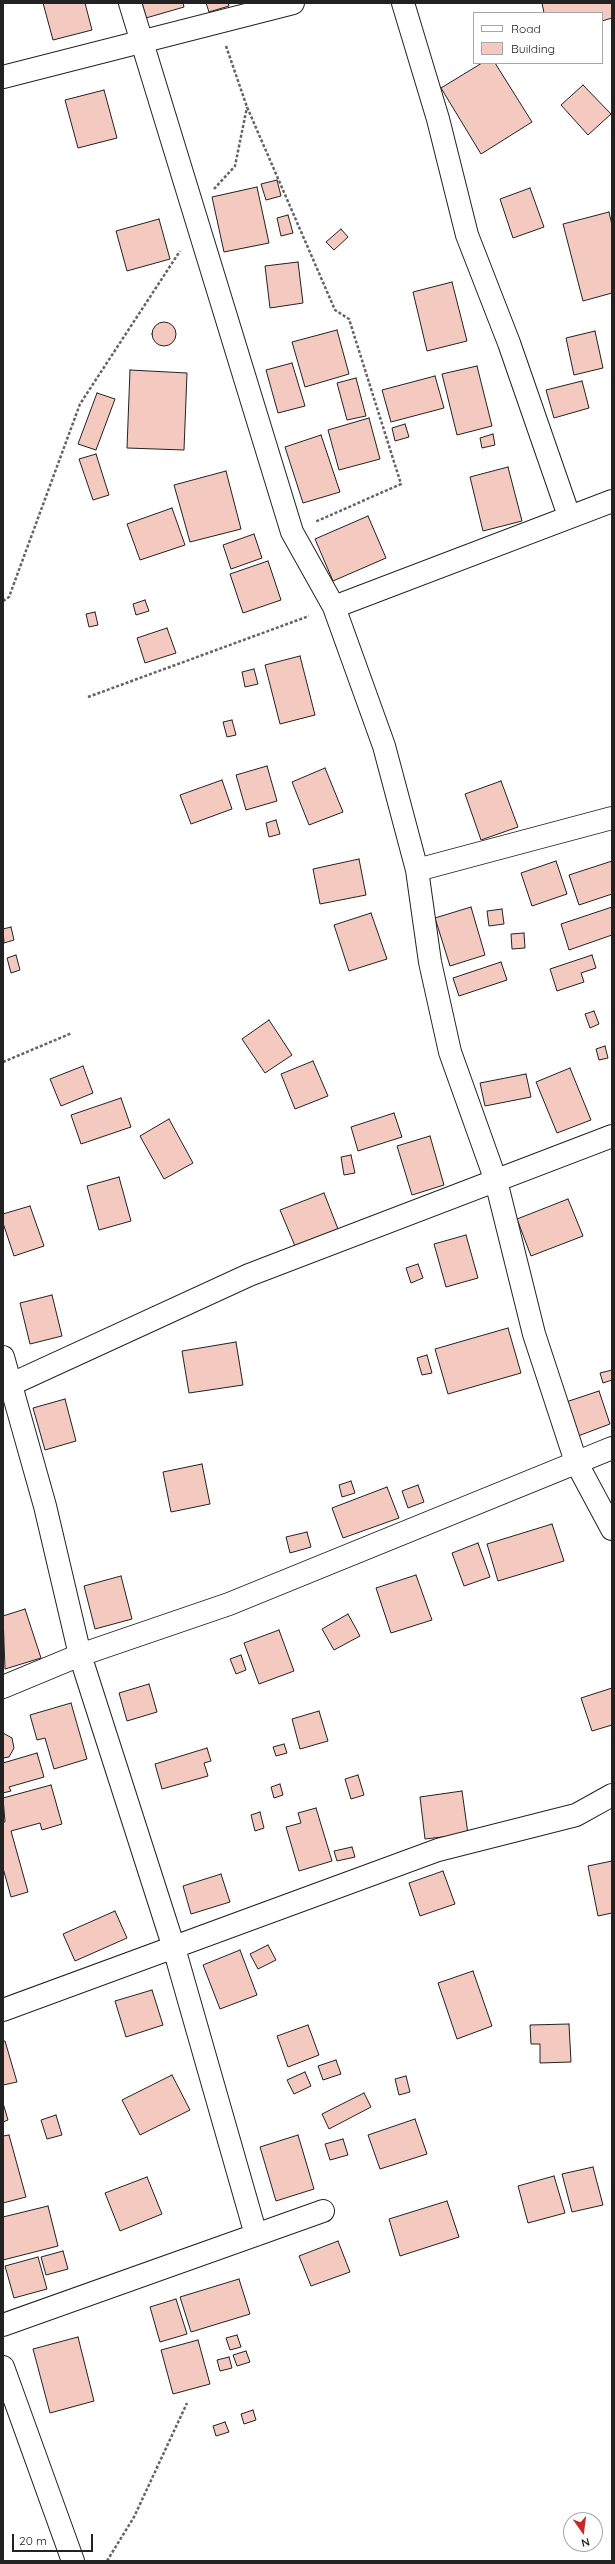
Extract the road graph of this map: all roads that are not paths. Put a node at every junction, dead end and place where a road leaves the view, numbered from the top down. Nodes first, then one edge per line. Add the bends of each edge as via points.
1 (130, 3) edge
2 (293, 3) edge
3 (402, 3) edge
4 (141, 43) junction
5 (3, 77) edge
6 (612, 501) edge
7 (569, 516) junction
8 (334, 607) junction
9 (612, 818) edge
10 (418, 870) junction
11 (612, 1136) edge
12 (496, 1181) junction
13 (3, 1357) edge
14 (7, 1387) edge
15 (612, 1448) edge
16 (576, 1462) junction
17 (612, 1529) edge
18 (80, 1655) junction
19 (3, 1688) edge
20 (612, 1795) edge
21 (174, 1948) junction
22 (3, 2010) edge
23 (323, 2211) dead end
24 (256, 2234) junction
25 (3, 2325) edge
26 (3, 2367) edge
27 (73, 2561) edge

1 - 4 street
2 - 4 street
3 - 7 street via 438,118 467,235 509,343
4 - 5 street
4 - 8 street via 170,141 199,222 292,532
6 - 7 street
7 - 8 street
8 - 10 street via 384,746
9 - 10 street
10 - 12 street via 430,962 450,1052
11 - 12 street
12 - 14 street via 249,1275
12 - 16 street via 534,1334
13 - 14 street
14 - 18 street via 45,1506
15 - 16 street
16 - 17 street
16 - 18 street via 229,1604
18 - 19 street
18 - 21 street
20 - 21 street via 576,1814 438,1850
21 - 22 street
21 - 24 street
23 - 24 street
24 - 25 street
26 - 27 street

